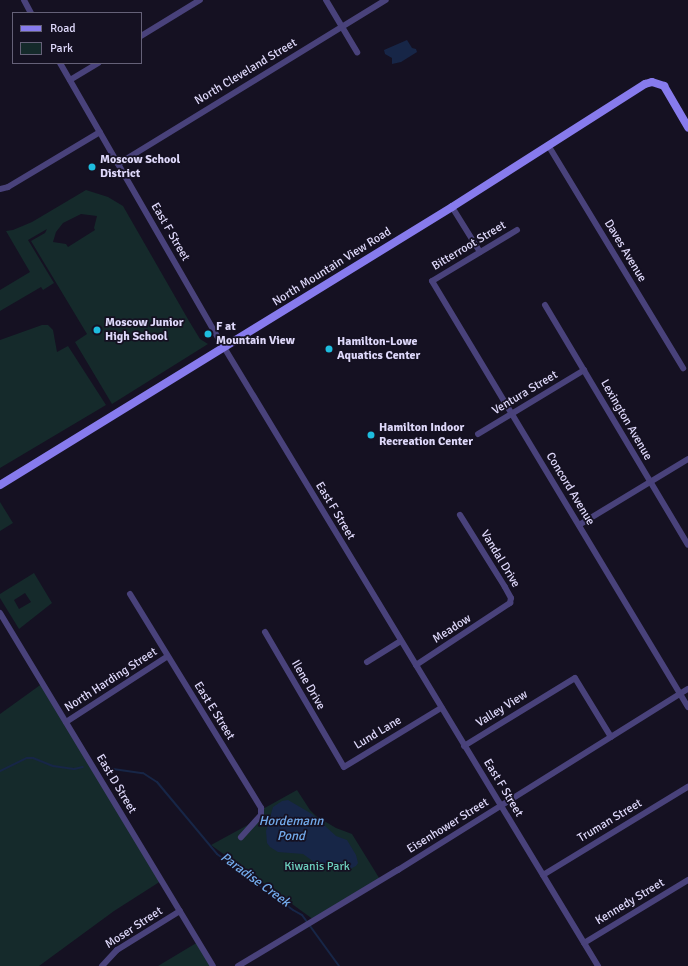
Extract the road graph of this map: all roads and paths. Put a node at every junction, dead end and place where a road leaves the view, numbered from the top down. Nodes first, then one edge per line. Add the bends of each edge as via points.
1 (24, 0) edge
2 (200, 0) edge
3 (326, 0) edge
4 (386, 0) edge
5 (30, 12) edge
6 (342, 26) junction
7 (142, 35) edge
8 (357, 52) dead end
9 (61, 64) edge
10 (96, 64) edge
11 (70, 80) junction
12 (687, 125) edge
13 (100, 132) junction
14 (548, 145) junction
15 (118, 164) junction
16 (0, 189) edge
17 (452, 207) junction
18 (517, 230) dead end
19 (480, 252) junction
20 (432, 282) joint
21 (545, 306) dead end
22 (224, 347) junction
23 (682, 368) dead end
24 (584, 370) junction
25 (512, 413) junction
26 (478, 434) dead end
27 (688, 459) edge
28 (649, 482) junction
29 (0, 485) edge
30 (460, 515) dead end
31 (579, 525) junction
32 (688, 545) edge
33 (130, 594) dead end
34 (500, 611) joint
35 (0, 613) edge
36 (265, 632) dead end
37 (400, 641) junction
38 (168, 656) junction
39 (366, 662) dead end
40 (416, 665) junction
41 (688, 689) edge
42 (680, 694) junction
43 (688, 707) edge
44 (441, 708) junction
45 (66, 722) junction
46 (611, 737) junction
47 (464, 746) junction
48 (333, 749) joint
49 (688, 787) edge
50 (500, 806) junction
51 (241, 837) dead end
52 (543, 875) junction
53 (688, 880) edge
54 (180, 912) junction
55 (584, 943) junction
56 (102, 966) edge
57 (213, 966) edge
58 (238, 966) edge
59 (598, 966) edge

1 - 5 street
2 - 7 street
3 - 6 street
4 - 6 street, North Cleveland Street
6 - 8 street
6 - 15 street, North Cleveland Street
9 - 11 street, East F Street
10 - 11 street
11 - 13 street, East F Street
12 - 14 street, North Mountain View Road via 664,86 652,82
13 - 15 street, East F Street
13 - 16 street via 8,188
14 - 17 street, North Mountain View Road
14 - 23 street, Daves Avenue
15 - 22 street, East F Street
17 - 19 street
17 - 22 street, North Mountain View Road
18 - 19 street, Bitterroot Street
19 - 20 street, Bitterroot Street
20 - 25 street, Concord Avenue
21 - 24 street, Lexington Avenue
22 - 29 street, North Mountain View Road
22 - 37 street, East F Street
24 - 25 street, Ventura Street
24 - 28 street, Lexington Avenue
25 - 26 street, Ventura Street
25 - 31 street, Concord Avenue
27 - 28 street
28 - 31 street
28 - 32 street, Lexington Avenue
30 - 34 street, Vandal Drive via 511,598 508,606
31 - 42 street, Concord Avenue
33 - 38 street, East E Street
34 - 40 street, Meadow
35 - 45 street, East D Street
36 - 48 street, Ilene Drive
37 - 39 street
37 - 40 street, East F Street
38 - 45 street, North Harding Street
38 - 51 street, East E Street via 261,808 261,815
40 - 44 street, East F Street
41 - 42 street, Eisenhower Street
42 - 43 street, Concord Avenue
42 - 46 street, Eisenhower Street
44 - 47 street, East F Street
44 - 48 street, Lund Lane via 344,767
45 - 54 street, East D Street
46 - 47 street, Valley View via 575,678
46 - 50 street, Eisenhower Street
47 - 50 street, East F Street
49 - 52 street, Truman Street
50 - 52 street, East F Street
50 - 58 street, Eisenhower Street
52 - 55 street, East F Street
53 - 55 street, Kennedy Street
54 - 56 street, Moser Street via 117,950
54 - 57 street, East D Street
55 - 59 street, East F Street

